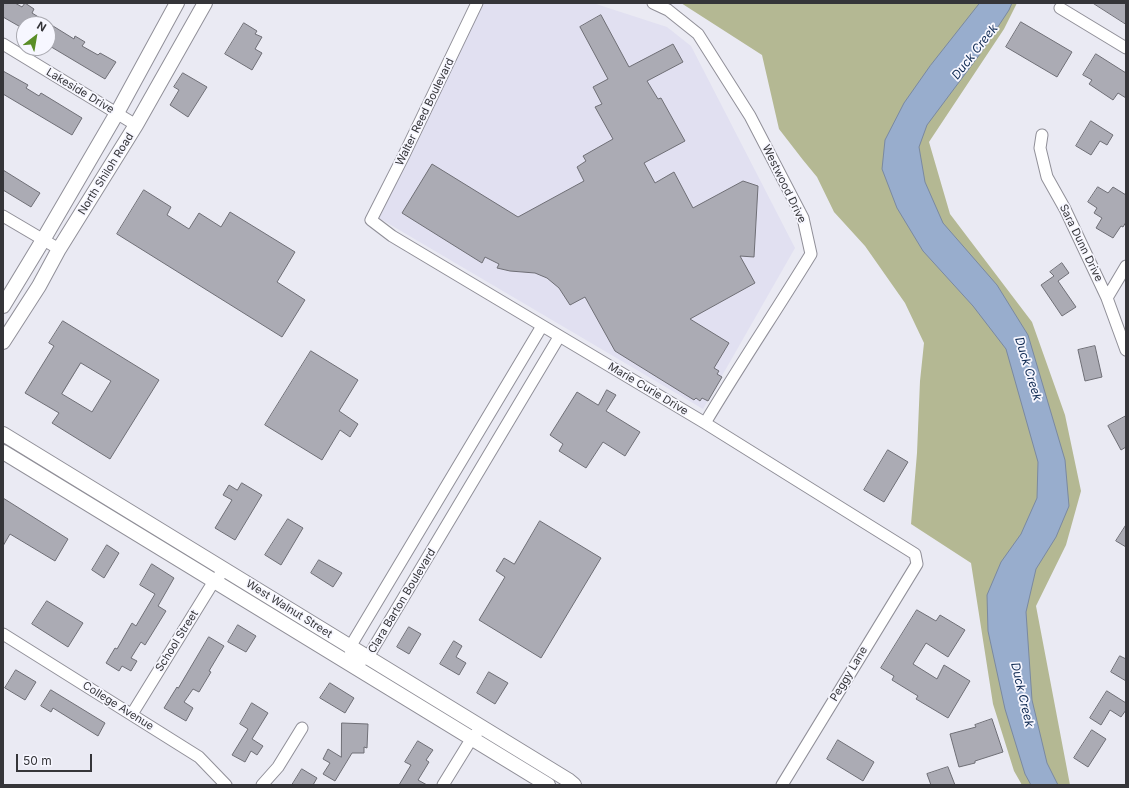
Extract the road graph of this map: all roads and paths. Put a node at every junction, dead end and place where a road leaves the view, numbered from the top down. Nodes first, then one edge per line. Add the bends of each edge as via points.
1 (177, 3) edge
2 (205, 3) edge
3 (477, 3) edge
4 (653, 3) edge
5 (1060, 8) dead end
6 (3, 44) edge
7 (1126, 48) edge
8 (117, 113) junction
9 (136, 125) junction
10 (1042, 135) dead end
11 (3, 216) edge
12 (371, 220) joint
13 (43, 240) junction
14 (59, 249) junction
15 (1126, 266) edge
16 (1107, 298) junction
17 (3, 306) edge
18 (542, 326) junction
19 (559, 336) junction
20 (3, 342) edge
21 (1126, 350) edge
22 (705, 423) junction
23 (3, 434) edge
24 (3, 452) edge
25 (917, 564) joint
26 (225, 570) junction
27 (214, 581) junction
28 (3, 634) edge
29 (350, 647) junction
30 (368, 657) junction
31 (352, 666) junction
32 (132, 714) junction
33 (482, 727) junction
34 (302, 728) dead end
35 (472, 738) junction
36 (226, 785) edge
37 (262, 785) edge
38 (443, 785) edge
39 (548, 785) edge
40 (574, 785) edge
41 (782, 785) edge

1 - 8 main road, North Shiloh Road
2 - 9 main road, North Shiloh Road
3 - 12 street, Walter Reed Boulevard
4 - 22 street, Westwood Drive via 668,10 698,34 750,116 803,218 811,254
5 - 7 street
6 - 8 street, Lakeside Drive
8 - 9 street, Lakeside Drive
8 - 13 main road, North Shiloh Road
9 - 14 main road, North Shiloh Road
10 - 16 street, Sara Dunn Drive via 1040,148 1047,177
11 - 13 street
12 - 18 street, Marie Curie Drive via 392,236
13 - 14 street
13 - 17 main road, North Shiloh Road
14 - 20 main road, North Shiloh Road
15 - 16 street
16 - 21 street, Sara Dunn Drive
18 - 19 street, Marie Curie Drive
18 - 29 street, Clara Barton Boulevard
19 - 22 street, Marie Curie Drive
19 - 30 street, Clara Barton Boulevard
22 - 25 street, Marie Curie Drive via 915,554
23 - 26 main road, West Walnut Street
24 - 27 main road, West Walnut Street
25 - 41 street, Peggy Lane
26 - 27 street, School Street
26 - 29 main road, West Walnut Street
27 - 31 main road, West Walnut Street
27 - 32 street, School Street
28 - 32 street, College Avenue
29 - 30 main road, West Walnut Street
29 - 31 street, Clara Barton Boulevard
30 - 31 street, Clara Barton Boulevard
30 - 33 main road, West Walnut Street
31 - 35 main road, West Walnut Street
32 - 36 street, College Avenue via 199,757
33 - 35 street
33 - 40 main road, West Walnut Street
34 - 37 street via 278,768
35 - 38 street
35 - 39 main road, West Walnut Street

